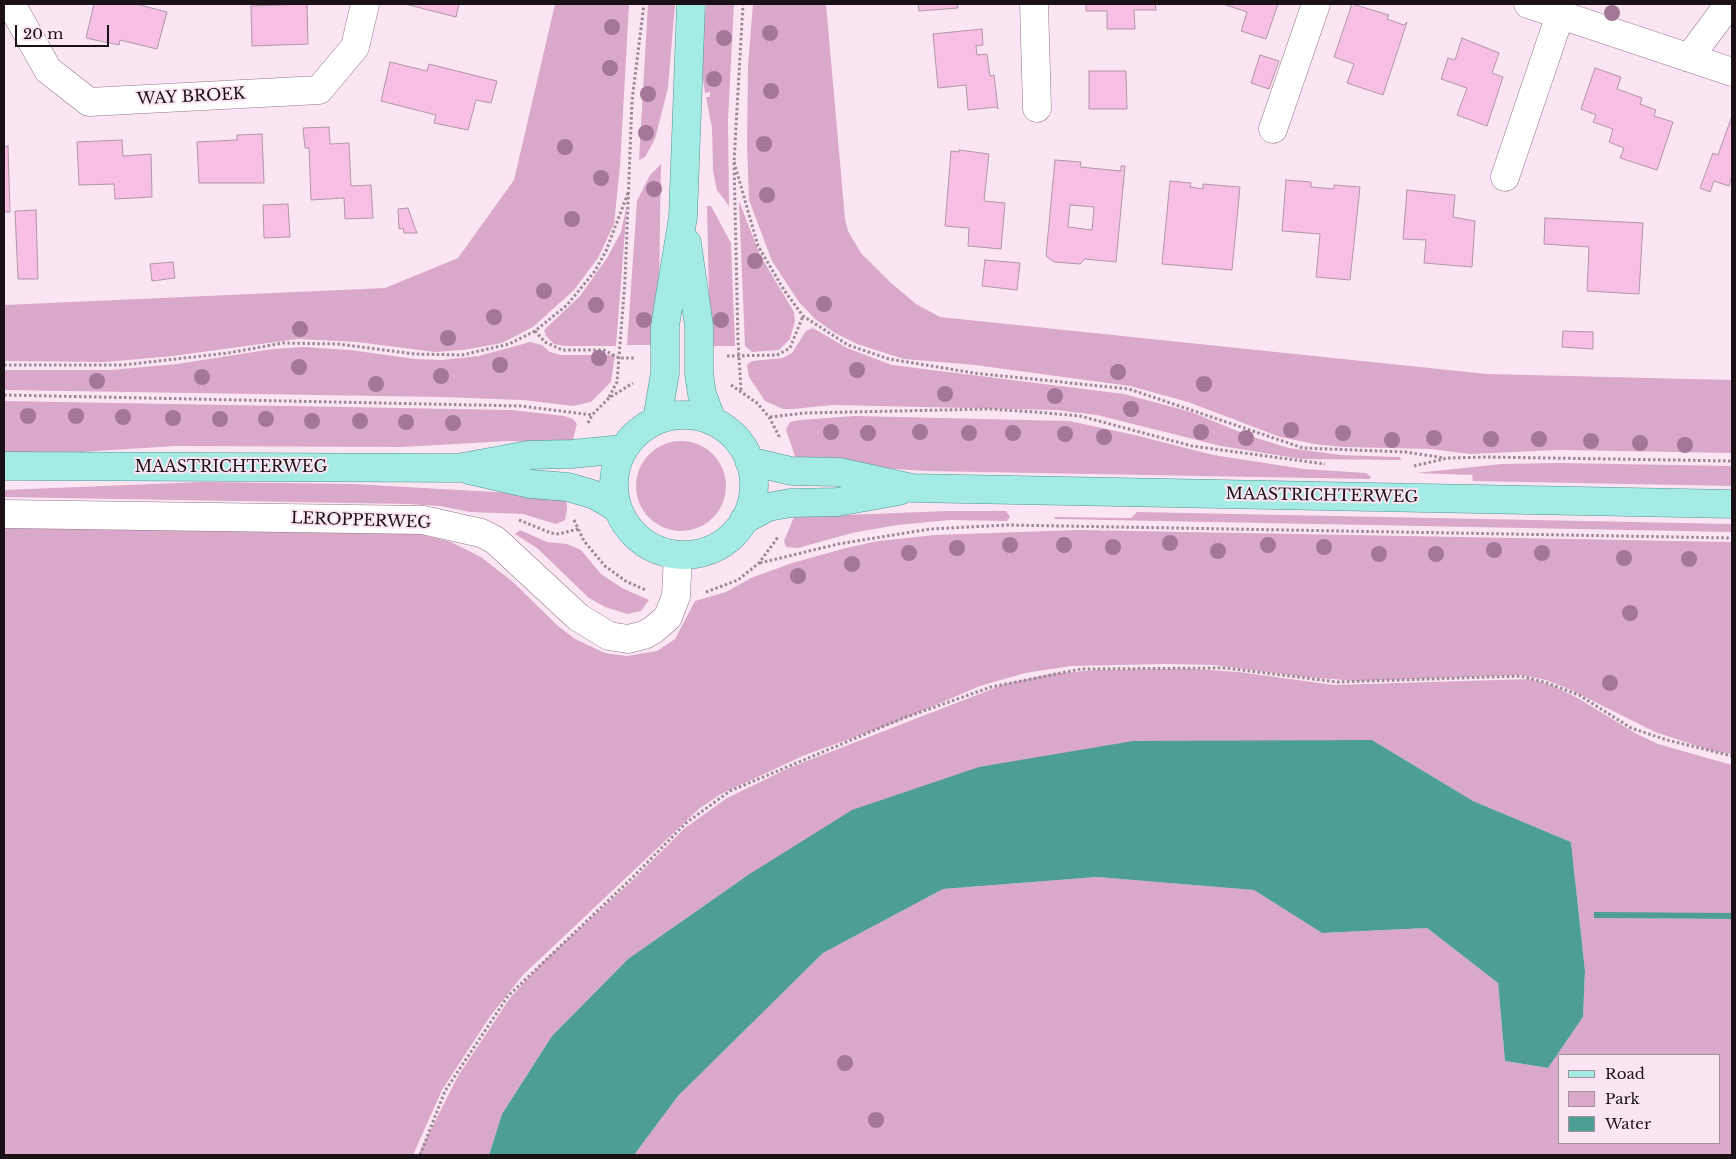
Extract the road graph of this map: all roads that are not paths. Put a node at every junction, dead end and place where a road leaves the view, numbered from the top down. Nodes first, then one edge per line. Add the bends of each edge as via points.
1 (12, 4) edge
2 (365, 4) edge
3 (691, 4) edge
4 (1034, 4) edge
5 (1316, 4) edge
6 (1528, 4) edge
7 (1730, 4) edge
8 (1560, 15) junction
9 (1688, 58) junction
10 (1732, 72) edge
11 (1037, 108) dead end
12 (1272, 129) dead end
13 (1505, 177) dead end
14 (683, 217) junction
15 (657, 420) junction
16 (712, 421) junction
17 (623, 449) junction
18 (749, 461) junction
19 (4, 466) edge
20 (458, 468) junction
21 (912, 488) junction
22 (1732, 504) edge
23 (617, 508) junction
24 (4, 514) edge
25 (744, 520) junction
26 (678, 554) junction

1 - 2 street, WAY BROEK via 48,70 89,102 319,90 354,47
3 - 14 main road
4 - 11 street
5 - 12 street
6 - 8 street
7 - 9 street
8 - 9 street
8 - 13 street
9 - 10 street
14 - 15 main road via 666,326 665,373
14 - 16 main road via 699,326 699,374
15 - 16 main road via 681,415
15 - 17 main road via 643,428
16 - 18 main road via 738,442
17 - 20 main road, MAASTRICHTERWEG via 528,455
17 - 23 main road via 614,480
18 - 21 main road, MAASTRICHTERWEG via 791,471 839,472
18 - 25 main road via 753,492
19 - 20 main road, MAASTRICHTERWEG
20 - 23 main road, MAASTRICHTERWEG via 531,484 568,487 595,495
21 - 22 main road, MAASTRICHTERWEG
21 - 25 main road, MAASTRICHTERWEG via 838,502 790,503 768,508
23 - 26 main road via 633,533 646,544 660,551
24 - 26 street, LEROPPERWEG via 423,520 481,533 495,540 578,618 598,631 619,638 644,635 661,626 668,617 676,596
25 - 26 main road via 731,537 718,546 696,554

